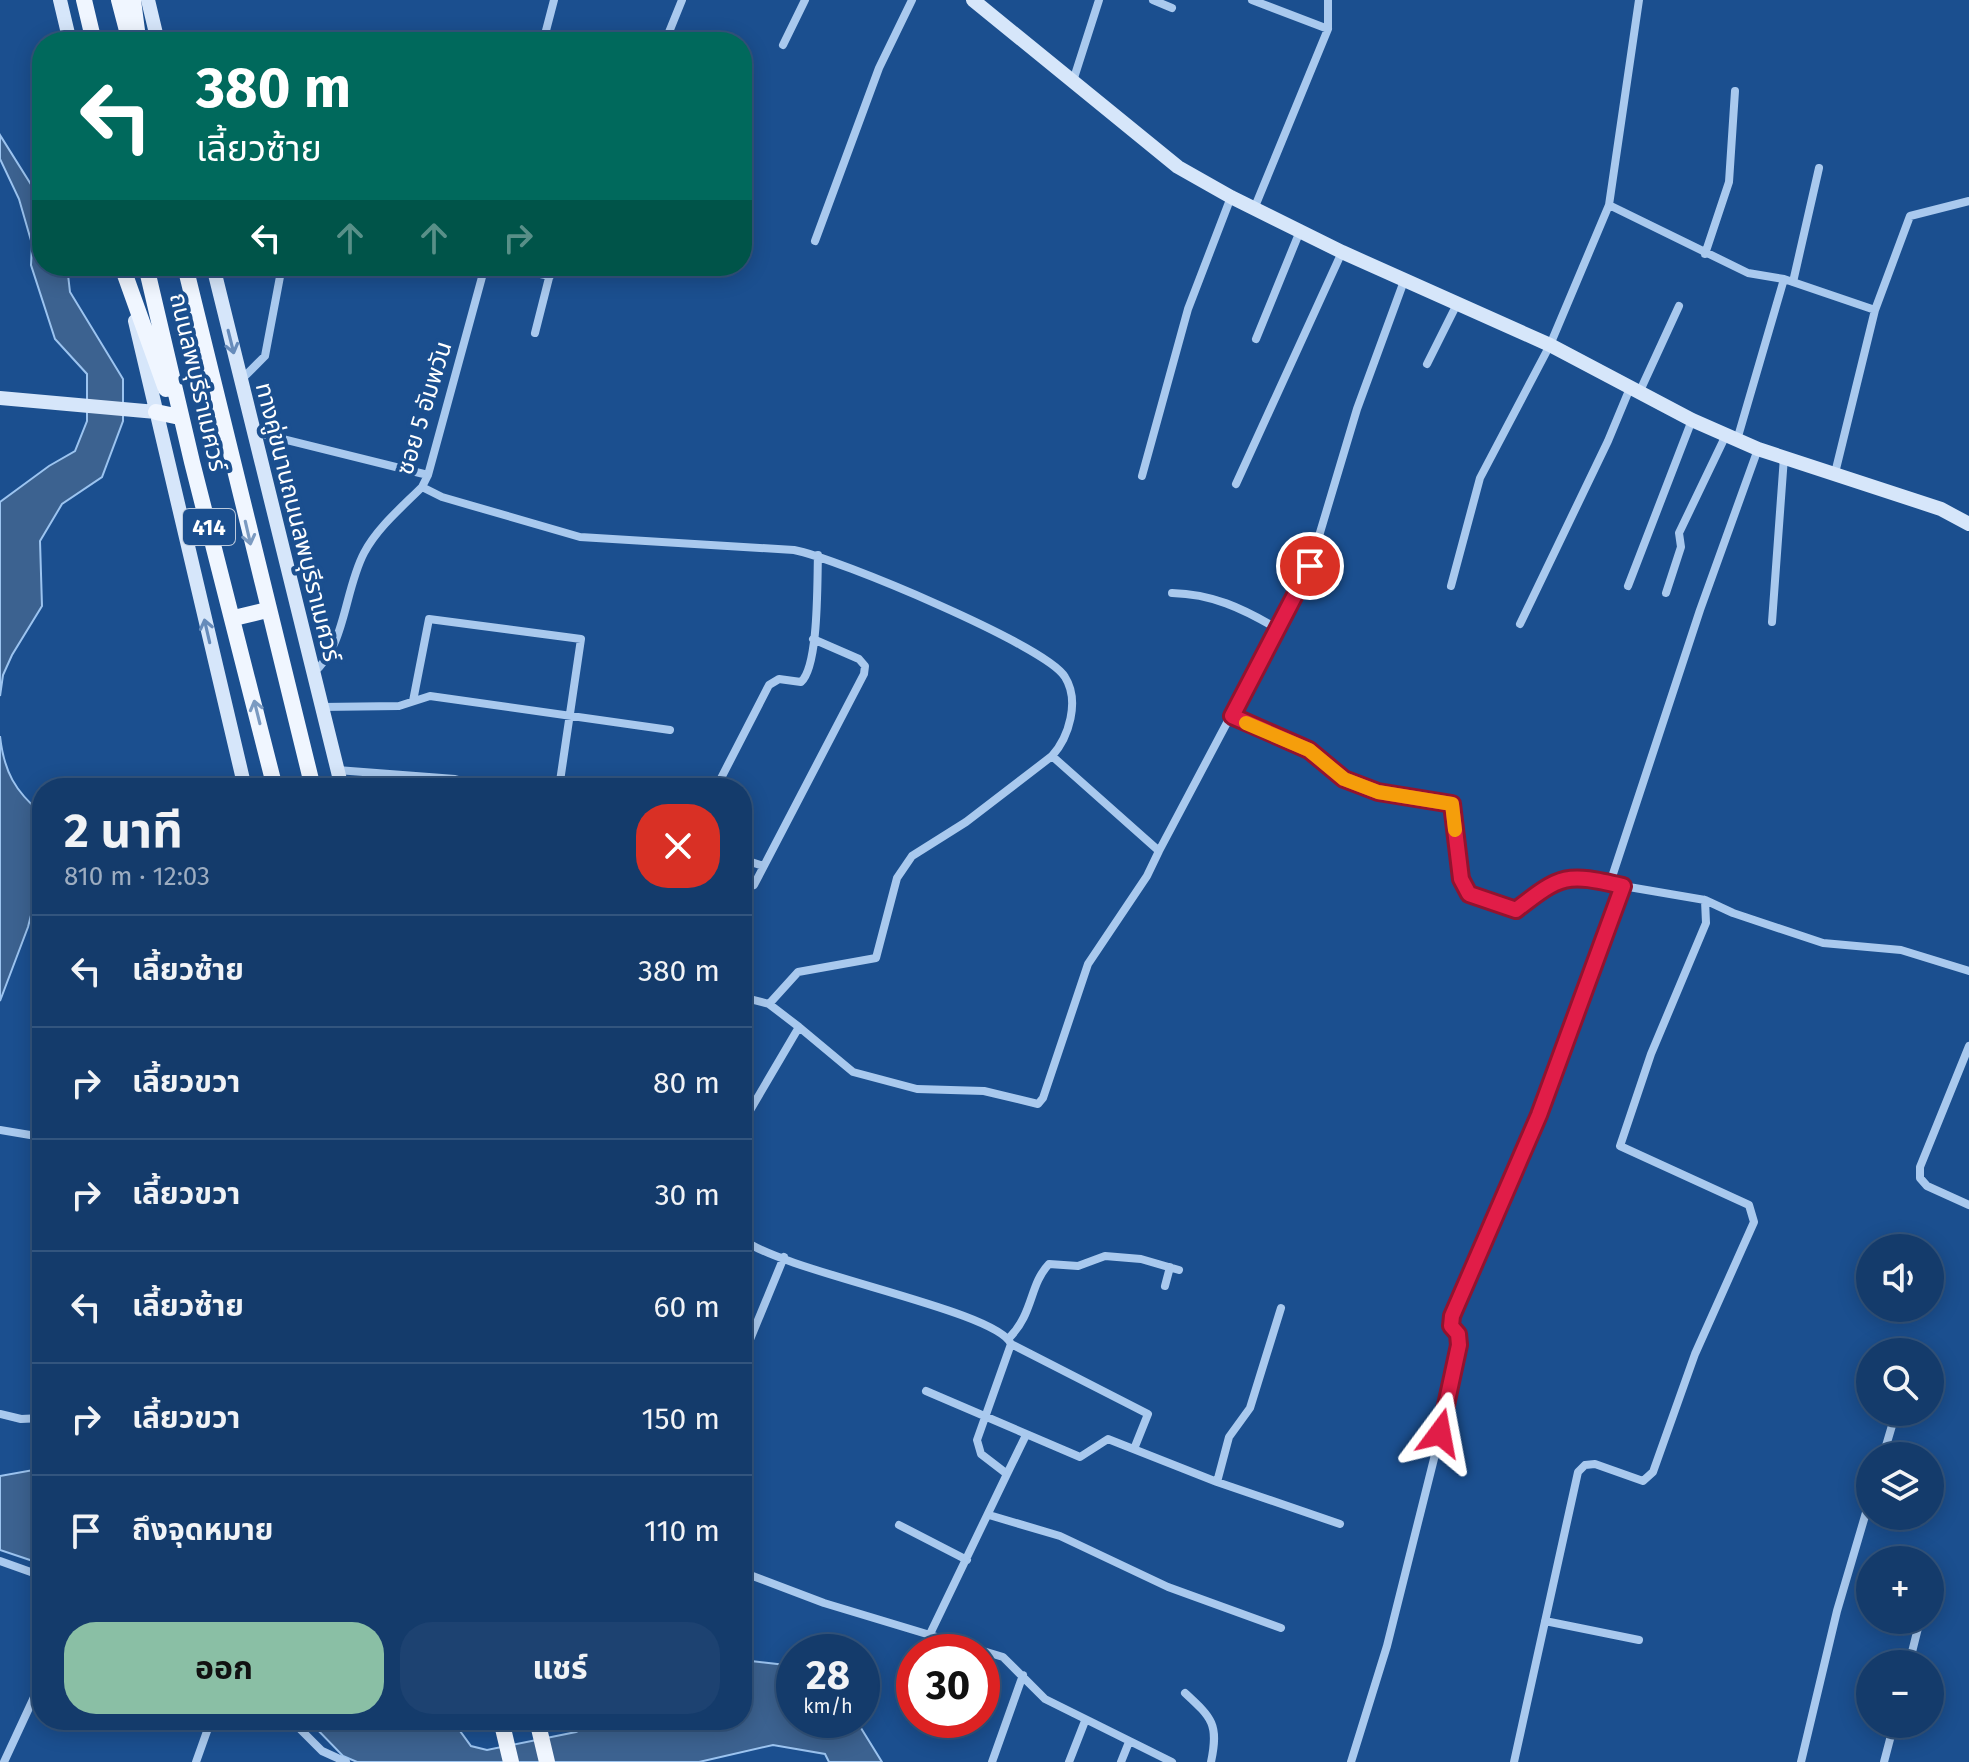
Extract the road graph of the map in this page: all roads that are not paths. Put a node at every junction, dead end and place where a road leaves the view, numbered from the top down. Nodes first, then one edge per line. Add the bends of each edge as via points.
1 (60, 0) edge
2 (84, 0) edge
3 (119, 0) edge
4 (133, 0) edge
5 (148, 0) edge
6 (554, 0) edge
7 (682, 0) edge
8 (805, 0) edge
9 (912, 0) edge
10 (973, 0) edge
11 (1099, 0) edge
12 (1153, 0) edge
13 (1252, 0) edge
14 (1328, 0) edge
15 (1639, 0) edge
16 (1172, 8) dead end
17 (1328, 29) junction
18 (68, 32) edge
19 (92, 32) edge
20 (127, 32) edge
21 (138, 32) edge
22 (156, 32) edge
23 (546, 32) edge
24 (669, 32) edge
25 (783, 45) dead end
26 (1073, 81) junction
27 (1735, 91) dead end
28 (1819, 168) dead end
29 (1231, 197) junction
30 (1969, 201) edge
31 (1609, 205) junction
32 (1254, 209) junction
33 (1300, 231) junction
34 (815, 241) dead end
35 (1342, 252) junction
36 (1705, 254) junction
37 (125, 276) edge
38 (125, 276) edge
39 (148, 276) edge
40 (187, 276) edge
41 (215, 276) edge
42 (280, 276) edge
43 (482, 276) edge
44 (550, 276) edge
45 (1404, 281) junction
46 (1788, 281) junction
47 (1457, 304) junction
48 (1679, 306) dead end
49 (1875, 310) junction
50 (535, 333) dead end
51 (1256, 339) dead end
52 (1550, 345) junction
53 (1427, 364) dead end
54 (241, 380) junction
55 (1634, 390) junction
56 (0, 398) edge
57 (156, 412) junction
58 (175, 416) junction
59 (1692, 420) junction
60 (253, 432) junction
61 (1732, 437) junction
62 (1758, 449) junction
63 (1784, 457) junction
64 (192, 462) junction
65 (1835, 473) junction
66 (428, 475) junction
67 (1142, 476) dead end
68 (1236, 484) dead end
69 (422, 487) junction
70 (1969, 524) edge
71 (818, 555) junction
72 (1451, 586) dead end
73 (1628, 586) dead end
74 (1172, 593) dead end
75 (1666, 593) dead end
76 (267, 610) junction
77 (234, 618) junction
78 (1772, 622) dead end
79 (1520, 624) dead end
80 (1276, 628) junction
81 (813, 639) junction
82 (313, 674) junction
83 (413, 701) junction
84 (321, 707) junction
85 (568, 716) junction
86 (1232, 716) junction
87 (670, 730) dead end
88 (1052, 756) junction
89 (337, 770) junction
90 (243, 778) edge
91 (273, 778) edge
92 (310, 778) edge
93 (339, 778) edge
94 (442, 778) edge
95 (560, 778) edge
96 (721, 778) edge
97 (1159, 851) junction
98 (752, 862) edge
99 (763, 866) junction
100 (1610, 883) junction
101 (754, 885) dead end
102 (1623, 886) junction
103 (1705, 900) junction
104 (1969, 971) edge
105 (752, 1000) edge
106 (769, 1004) junction
107 (799, 1027) junction
108 (1969, 1046) edge
109 (752, 1107) edge
110 (0, 1130) edge
111 (32, 1135) edge
112 (1969, 1205) edge
113 (752, 1243) edge
114 (784, 1257) junction
115 (1165, 1286) dead end
116 (1281, 1308) dead end
117 (752, 1335) edge
118 (1010, 1341) junction
119 (926, 1391) dead end
120 (0, 1414) edge
121 (985, 1414) junction
122 (32, 1418) edge
123 (1026, 1435) junction
124 (1134, 1449) junction
125 (1007, 1474) junction
126 (1217, 1482) junction
127 (989, 1515) junction
128 (1340, 1524) dead end
129 (899, 1525) dead end
130 (1861, 1530) edge
131 (967, 1560) junction
132 (0, 1561) edge
133 (32, 1572) edge
134 (752, 1576) edge
135 (1545, 1621) junction
136 (1281, 1628) dead end
137 (930, 1634) joint
138 (1639, 1640) dead end
139 (1000, 1656) edge
140 (1023, 1675) junction
141 (1185, 1693) dead end
142 (32, 1702) edge
143 (1085, 1721) junction
144 (207, 1730) edge
145 (301, 1730) edge
146 (503, 1730) edge
147 (539, 1730) edge
148 (1890, 1738) edge
149 (1129, 1742) junction
150 (4, 1762) edge
151 (196, 1762) edge
152 (346, 1762) edge
153 (511, 1762) edge
154 (547, 1762) edge
155 (992, 1762) edge
156 (1069, 1762) edge
157 (1121, 1762) edge
158 (1172, 1762) edge
159 (1211, 1762) edge
160 (1351, 1762) edge
161 (1514, 1762) edge
162 (1801, 1762) edge
163 (1884, 1762) edge

1 - 18 street
2 - 19 main road
3 - 20 main road
4 - 21 main road
5 - 22 street
6 - 23 street
7 - 24 street
8 - 25 street
9 - 34 street via 879,68
10 - 26 street
11 - 26 street
12 - 16 street
13 - 17 street
14 - 17 street
15 - 31 street
17 - 32 street
26 - 29 street via 1178,167
27 - 36 street via 1729,182
28 - 46 street
29 - 32 street
29 - 67 street via 1188,309
30 - 49 street via 1910,216
31 - 36 street
31 - 52 street
32 - 33 street
33 - 35 street
33 - 51 street
35 - 45 street
35 - 68 street
36 - 46 street via 1748,273
37 - 57 street, 414
38 - 58 main road
39 - 64 main road, ถนนลพบุรีราเมศวร์ / 414
40 -> 76 main road, ถนนลพบุรีราเมศวร์ / 414
41 -> 54 street, ทางคู่ขนานถนนลพบุรีราเมศวร์
42 - 54 street via 265,356
43 - 66 street, ซอย 5 อัมพวัน
44 - 50 street
45 - 47 street
45 - 80 street via 1357,409 1310,566
46 - 49 street
46 - 61 street
47 - 52 street
47 - 53 street
48 - 55 street
49 - 65 street
52 - 55 street
52 - 72 street via 1480,478
54 - 60 street, ทางคู่ขนานถนนลพบุรีราเมศวร์
55 - 59 street
55 - 79 street
56 - 57 street
57 - 58 main road
90 -> 57 street, 414
58 - 64 main road
59 - 61 street
59 - 73 street
60 - 66 street
60 - 82 street, ทางคู่ขนานถนนลพบุรีราเมศวร์
61 - 62 street
61 - 75 street via 1679,533 1681,547
62 - 63 street
62 - 100 street
63 - 65 street
63 - 78 street
64 - 77 main road, ถนนลพบุรีราเมศวร์ / 414
65 - 70 street via 1941,509
66 - 69 street, ซอย 5 อัมพวัน
69 - 71 street via 580,537
69 - 82 street, ซอย 5 อัมพวัน via 366,550 328,661
71 - 81 street
71 - 88 street via 932,602 1064,674 1072,704 1064,743
74 - 80 street via 1203,594
76 - 77 main road
76 - 92 main road, ถนนลพบุรีราเมศวร์ / 414
91 -> 77 main road, ถนนลพบุรีราเมศวร์ / 414
80 - 86 street
81 - 96 street via 806,677 769,685
81 - 99 street via 859,659 864,674
82 - 84 street, ทางคู่ขนานถนนลพบุรีราเมศวร์
83 - 84 street via 399,706
83 - 85 street via 430,696
83 - 85 street via 429,619 581,639
84 - 89 street, ทางคู่ขนานถนนลพบุรีราเมศวร์
85 - 87 street
85 - 95 street
86 - 97 street
86 - 100 street via 1309,750 1344,779 1378,792 1452,804 1461,879 1469,894 1516,910 1568,876
88 - 97 street
88 - 106 street via 912,856 897,878 876,958 798,972
89 - 93 street, ทางคู่ขนานถนนลพบุรีราเมศวร์
89 - 94 street
97 - 107 street via 1088,964 1038,1104 984,1091 917,1089 853,1072
98 - 99 street
99 - 101 street
100 - 102 street
102 - 103 street
102 - 160 street via 1539,1115 1452,1316 1459,1345 1448,1403 1387,1646
103 - 104 street via 1823,943 1901,950
103 - 135 street via 1706,923 1651,1054 1620,1146 1749,1205 1754,1222 1695,1354 1653,1472 1643,1481 1595,1464 1578,1472
105 - 106 street
106 - 107 street
107 - 109 street
108 - 112 street via 1920,1167 1927,1186
110 - 111 street
113 - 114 street
114 - 117 street
114 - 118 street via 977,1320
115 - 118 street via 1174,1268 1141,1259 1105,1256 1078,1266 1049,1264 1038,1275 1032,1304
116 - 126 street via 1250,1408 1229,1437
118 - 121 street
118 - 124 street via 1148,1414
119 - 121 street
120 - 122 street
121 - 123 street
121 - 125 street via 977,1440 981,1454
123 - 124 street via 1080,1457 1108,1439
123 - 125 street
124 - 126 street
125 - 127 street
126 - 128 street
127 - 131 street
127 - 136 street via 1060,1536 1180,1592
129 - 131 street
130 - 162 street
131 - 137 street
132 - 133 street
134 - 137 street
135 - 138 street
135 - 161 street
139 - 140 street
140 - 143 street via 1045,1699
140 - 155 street
141 - 159 street via 1213,1720
142 - 150 street
143 - 149 street
143 - 156 street
144 - 151 street
145 - 152 street via 322,1751
146 - 153 main road
147 - 154 main road
148 - 163 street
149 - 157 street
149 - 158 street

